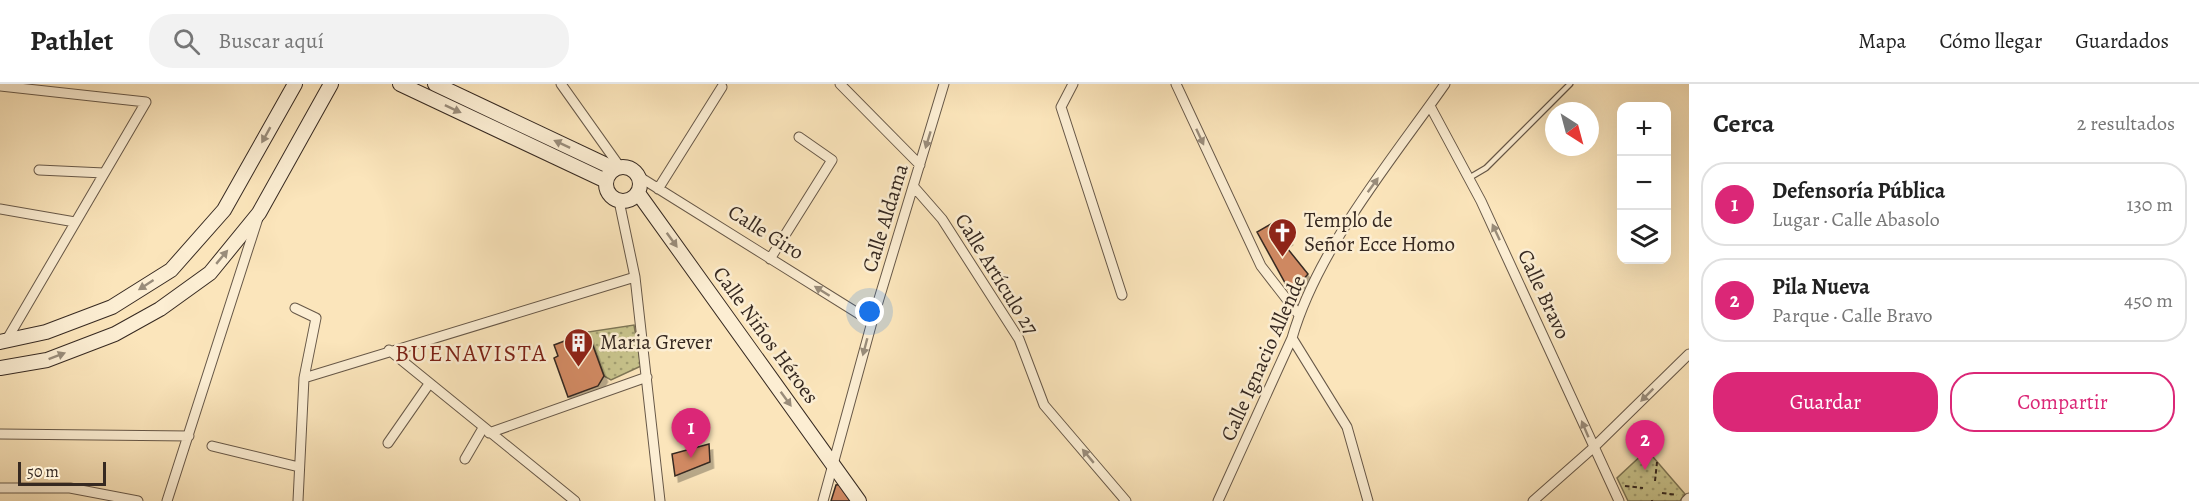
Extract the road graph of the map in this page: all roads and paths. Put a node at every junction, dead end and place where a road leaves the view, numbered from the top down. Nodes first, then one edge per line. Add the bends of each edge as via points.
1 (295, 84) edge
2 (331, 84) edge
3 (400, 84) edge
4 (435, 84) edge
5 (561, 84) edge
6 (840, 84) edge
7 (944, 84) edge
8 (1073, 84) edge
9 (1176, 84) edge
10 (1445, 84) edge
11 (1570, 84) edge
12 (0, 86) edge
13 (722, 87) dead end
14 (1430, 106) junction
15 (799, 137) dead end
16 (920, 165) junction
17 (618, 168) junction
18 (39, 170) dead end
19 (104, 173) junction
20 (639, 176) junction
21 (1469, 178) junction
22 (606, 181) junction
23 (914, 187) junction
24 (658, 189) junction
25 (638, 193) junction
26 (619, 201) junction
27 (1, 206) edge
28 (259, 213) junction
29 (75, 222) junction
30 (770, 259) junction
31 (635, 277) junction
32 (1122, 295) dead end
33 (295, 308) dead end
34 (1299, 315) junction
35 (872, 322) junction
36 (1292, 338) junction
37 (3, 341) edge
38 (389, 350) junction
39 (1689, 354) edge
40 (0, 368) edge
41 (647, 377) junction
42 (304, 378) junction
43 (429, 384) junction
44 (486, 430) junction
45 (0, 434) edge
46 (189, 436) junction
47 (388, 443) dead end
48 (212, 446) dead end
49 (1593, 448) junction
50 (465, 459) dead end
51 (1657, 462) dead end
52 (833, 465) junction
53 (300, 467) junction
54 (1655, 481) dead end
55 (1621, 486) dead end
56 (0, 488) edge
57 (1643, 488) dead end
58 (1662, 493) dead end
59 (1220, 497) edge
60 (1685, 498) edge
61 (138, 501) edge
62 (167, 501) edge
63 (298, 501) edge
64 (575, 501) edge
65 (660, 501) edge
66 (823, 501) edge
67 (859, 501) edge
68 (1126, 501) edge
69 (1230, 501) edge
70 (1368, 501) edge
71 (1533, 501) edge
72 (1618, 501) edge

1 -> 37 street via 224,210 171,270 112,307 46,332
2 - 28 street
3 -> 22 street
17 -> 4 street
5 - 17 street
6 - 16 street
7 -> 16 street, Calle Aldama
8 - 32 street via 1061,107
9 -> 34 street via 1261,266
10 - 14 street, Calle Ignacio Allende
11 - 21 lane via 1486,168
12 - 19 street via 146,102
13 - 24 street
14 - 21 street, Calle Bravo
34 -> 14 street, Calle Ignacio Allende via 1350,218
15 - 30 street via 832,160
16 - 23 street, Calle Aldama
17 - 20 street via 631,168
17 - 22 street
18 - 19 street
19 - 29 street
20 - 24 street, Calle Giro
20 - 25 street
49 -> 21 street, Calle Bravo
22 - 26 street via 610,195
23 - 35 street, Calle Aldama
68 -> 23 street, Calle Artículo 27 via 1044,405 1019,339 942,219
24 - 30 street, Calle Giro
25 - 26 street
25 -> 52 street, Calle Niños Héroes
26 - 31 street
27 - 29 street
40 -> 28 street via 47,360 115,334 159,309 210,273
28 - 46 street
29 - 37 street
35 -> 30 street, Calle Giro
31 - 38 street
31 - 41 street
33 - 42 street via 316,318
34 - 36 street, Calle Ignacio Allende
35 -> 52 street, Calle Aldama
36 - 59 street, Calle Ignacio Allende
36 - 70 street via 1347,428
38 - 42 street
38 - 43 street
39 -> 49 street
41 - 44 street
41 - 65 street
42 - 53 street
43 - 44 street
43 - 47 street
44 - 50 street
44 - 64 street
45 - 46 street
46 - 62 street
48 - 53 street
49 - 71 street
49 - 72 street, Calle Bravo
51 - 54 path
52 - 66 street, Calle Aldama
52 - 67 street, Calle Niños Héroes
53 - 63 street
55 - 57 path
56 - 61 street via 70,488
58 - 60 path
59 - 69 street

